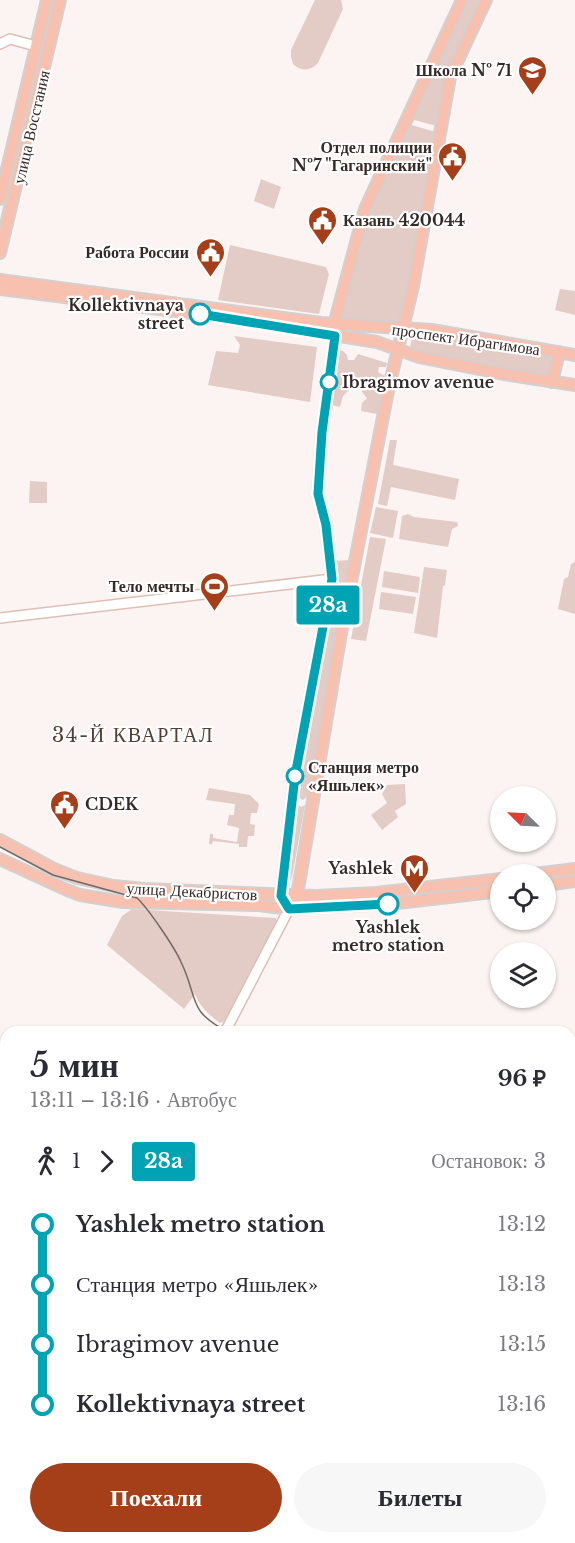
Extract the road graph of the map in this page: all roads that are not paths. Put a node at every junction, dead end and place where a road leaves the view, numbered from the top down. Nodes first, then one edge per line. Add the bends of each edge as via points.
1 (47, 0) edge
2 (60, 0) edge
3 (462, 0) edge
4 (486, 0) edge
5 (0, 44) edge
6 (36, 46) junction
7 (0, 199) edge
8 (3, 230) edge
9 (0, 253) edge
10 (0, 280) edge
11 (0, 289) edge
12 (336, 324) junction
13 (404, 328) junction
14 (335, 336) junction
15 (398, 349) junction
16 (559, 352) junction
17 (575, 355) edge
18 (552, 382) junction
19 (575, 385) edge
20 (332, 579) junction
21 (0, 618) edge
22 (294, 795) junction
23 (313, 801) junction
24 (0, 840) edge
25 (0, 858) edge
26 (575, 869) edge
27 (556, 871) edge
28 (490, 880) edge
29 (575, 881) edge
30 (556, 884) edge
31 (490, 892) edge
32 (281, 896) junction
33 (297, 896) junction
34 (289, 909) junction
35 (231, 1026) edge

1 - 6 main road, улица Восстания
2 - 8 main road, улица Восстания
3 - 12 main road via 365,209
4 - 13 main road via 450,77
5 - 6 street via 10,39
6 - 7 main road, улица Восстания
8 - 9 main road, улица Восстания
10 - 12 main road, проспект Ибрагимова
11 - 14 main road, проспект Ибрагимова via 215,316
12 - 13 main road, проспект Ибрагимова
12 - 14 main road
13 - 15 main road
13 - 16 main road, проспект Ибрагимова
14 - 15 main road, проспект Ибрагимова
14 - 20 main road via 318,494
15 - 18 main road, проспект Ибрагимова via 419,357
15 - 23 main road via 340,639
16 - 17 main road, проспект Ибрагимова
16 - 18 main road
18 - 19 main road, проспект Ибрагимова
20 - 21 street
20 - 22 main road
22 - 23 main road via 298,801
22 - 32 main road
23 - 33 main road
24 - 32 main road, улица Декабристов via 68,874 114,886
25 - 34 main road, улица Декабристов via 67,890 107,900
26 - 27 main road
28 - 33 main road, улица Декабристов via 376,893
29 - 30 main road
31 - 34 main road, улица Декабристов via 389,904
32 - 33 main road, улица Декабристов
32 - 34 main road
33 - 34 main road
34 - 35 street

